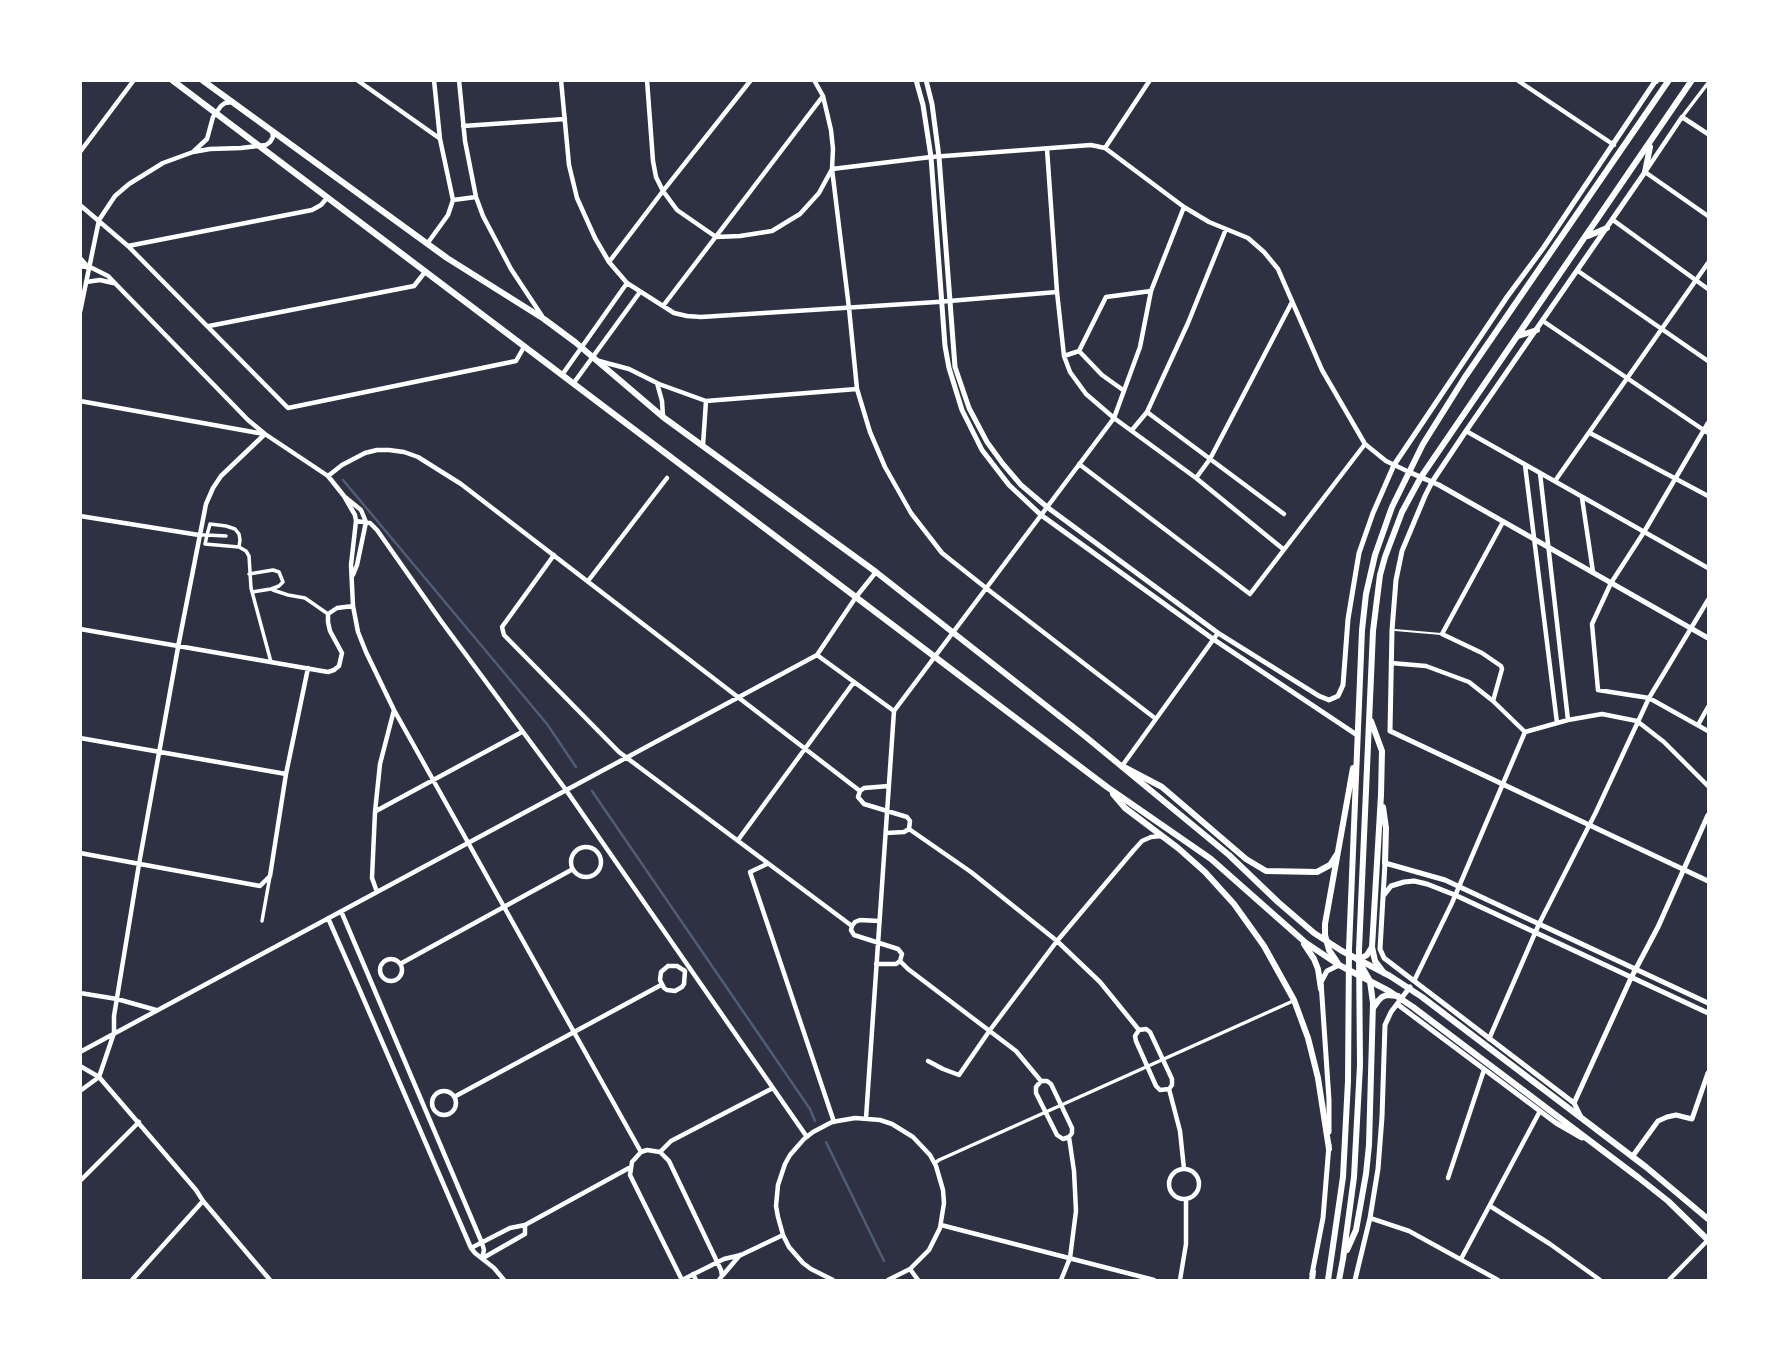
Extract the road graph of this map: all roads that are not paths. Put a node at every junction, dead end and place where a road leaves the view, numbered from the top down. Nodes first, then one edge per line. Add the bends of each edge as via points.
1 (134, 80) edge
2 (172, 80) edge
3 (202, 80) edge
4 (357, 80) edge
5 (434, 80) edge
6 (459, 80) edge
7 (561, 80) edge
8 (647, 80) edge
9 (751, 80) edge
10 (814, 80) edge
11 (916, 80) edge
12 (926, 80) edge
13 (1150, 80) edge
14 (1517, 80) edge
15 (1669, 80) edge
16 (1692, 80) edge
17 (1656, 81) edge
18 (1709, 83) edge
19 (823, 96) junction
20 (233, 102) junction
21 (215, 113) junction
22 (1682, 117) junction
23 (565, 119) junction
24 (463, 126) junction
25 (272, 131) junction
26 (1709, 134) edge
27 (440, 139) junction
28 (1651, 142) junction
29 (1614, 145) junction
30 (260, 146) junction
31 (1105, 148) junction
32 (1048, 149) junction
33 (80, 152) edge
34 (193, 152) junction
35 (939, 157) junction
36 (931, 158) junction
37 (832, 169) junction
38 (1645, 172) junction
39 (663, 191) junction
40 (476, 197) junction
41 (327, 198) junction
42 (453, 201) junction
43 (80, 205) edge
44 (1184, 207) junction
45 (1709, 216) edge
46 (99, 220) junction
47 (1612, 220) junction
48 (1607, 228) junction
49 (1226, 229) junction
50 (1586, 236) junction
51 (716, 237) junction
52 (427, 244) junction
53 (128, 246) junction
54 (80, 258) edge
55 (609, 262) junction
56 (1709, 263) edge
57 (80, 266) edge
58 (89, 267) junction
59 (1578, 271) junction
60 (425, 272) junction
61 (1697, 280) junction
62 (86, 282) junction
63 (627, 283) junction
64 (116, 284) junction
65 (1709, 289) edge
66 (1151, 291) junction
67 (640, 292) junction
68 (1057, 292) junction
69 (1507, 297) junction
70 (950, 301) junction
71 (942, 302) junction
72 (1292, 302) junction
73 (1516, 303) junction
74 (663, 306) junction
75 (849, 308) junction
76 (80, 312) edge
77 (544, 319) junction
78 (1543, 321) junction
79 (208, 327) junction
80 (1537, 330) junction
81 (1663, 330) junction
82 (1518, 336) junction
83 (524, 347) junction
84 (582, 348) junction
85 (1079, 351) junction
86 (593, 356) junction
87 (1064, 356) junction
88 (599, 361) junction
89 (1709, 361) edge
90 (562, 375) junction
91 (1629, 379) junction
92 (657, 383) junction
93 (573, 384) junction
94 (857, 389) junction
95 (1123, 390) junction
96 (80, 401) edge
97 (706, 401) junction
98 (1147, 412) junction
99 (663, 416) junction
100 (1114, 418) junction
101 (248, 420) junction
102 (1709, 423) edge
103 (245, 430) junction
104 (1132, 430) junction
105 (1466, 431) junction
106 (1706, 431) edge
107 (1590, 433) junction
108 (265, 434) junction
109 (1365, 444) junction
110 (703, 445) junction
111 (1210, 459) junction
112 (1079, 464) junction
113 (1525, 464) junction
114 (1394, 465) junction
115 (1409, 472) junction
116 (1540, 472) junction
117 (328, 476) junction
118 (1421, 477) junction
119 (667, 478) dead end
120 (1196, 478) junction
121 (1675, 478) junction
122 (1555, 481) junction
123 (1432, 482) junction
124 (344, 496) junction
125 (1709, 496) edge
126 (1582, 497) junction
127 (1047, 507) junction
128 (1284, 514) dead end
129 (1041, 515) junction
130 (80, 516) edge
131 (356, 521) junction
132 (366, 522) junction
133 (1503, 522) junction
134 (1644, 532) junction
135 (199, 535) junction
136 (207, 536) junction
137 (226, 536) dead end
138 (1535, 540) junction
139 (239, 547) junction
140 (1548, 547) junction
141 (1283, 548) junction
142 (554, 555) junction
143 (1709, 568) edge
144 (876, 572) junction
145 (1593, 573) junction
146 (249, 574) junction
147 (352, 576) junction
148 (588, 581) junction
149 (1611, 583) junction
150 (986, 588) junction
151 (271, 589) junction
152 (252, 592) junction
153 (856, 597) junction
154 (1709, 600) edge
155 (353, 606) junction
156 (328, 614) junction
157 (80, 629) edge
158 (1692, 629) junction
159 (1392, 630) junction
160 (953, 632) junction
161 (1217, 633) junction
162 (1442, 634) junction
163 (1709, 638) edge
164 (1213, 639) junction
165 (178, 646) junction
166 (817, 655) junction
167 (935, 657) junction
168 (271, 662) junction
169 (1391, 663) junction
170 (308, 668) junction
171 (854, 682) junction
172 (739, 697) junction
173 (1648, 698) junction
174 (1493, 701) junction
175 (1709, 707) edge
176 (394, 710) junction
177 (894, 711) junction
178 (1370, 716) junction
179 (1156, 719) junction
180 (1568, 720) junction
181 (1637, 722) junction
182 (1557, 723) junction
183 (1698, 725) junction
184 (1709, 731) edge
185 (523, 732) junction
186 (1525, 732) junction
187 (1357, 735) junction
188 (80, 738) edge
189 (1357, 746) junction
190 (805, 749) junction
191 (159, 752) junction
192 (627, 757) junction
193 (1122, 766) junction
194 (286, 774) junction
195 (434, 781) junction
196 (1503, 785) junction
197 (889, 786) junction
198 (1709, 786) edge
199 (1107, 787) junction
200 (566, 790) junction
201 (860, 791) junction
202 (1381, 795) junction
203 (887, 810) junction
204 (375, 812) junction
205 (1709, 815) edge
206 (1589, 825) junction
207 (909, 829) junction
208 (886, 832) junction
209 (1162, 836) junction
210 (738, 840) junction
211 (468, 843) junction
212 (606, 848) junction
213 (80, 853) edge
214 (598, 853) junction
215 (1337, 854) junction
216 (767, 863) junction
217 (1385, 863) junction
218 (139, 864) junction
219 (573, 869) junction
220 (1685, 870) junction
221 (271, 876) junction
222 (1709, 881) edge
223 (1459, 886) junction
224 (376, 892) junction
225 (1384, 895) junction
226 (1455, 895) junction
227 (503, 906) junction
228 (341, 911) junction
229 (328, 918) junction
230 (262, 921) dead end
231 (879, 921) junction
232 (1539, 924) junction
233 (852, 926) junction
234 (1534, 933) junction
235 (1296, 935) junction
236 (1057, 941) junction
237 (1326, 941) junction
238 (878, 943) junction
239 (1372, 947) junction
240 (1358, 960) junction
241 (900, 961) junction
242 (400, 964) junction
243 (876, 964) junction
244 (1339, 965) junction
245 (1636, 969) junction
246 (687, 970) junction
247 (1384, 973) junction
248 (1631, 978) junction
249 (1370, 981) junction
250 (1413, 983) junction
251 (661, 985) junction
252 (1321, 989) junction
253 (80, 993) edge
254 (117, 999) junction
255 (1294, 1000) junction
256 (1398, 1001) junction
257 (1709, 1003) edge
258 (157, 1010) junction
259 (1373, 1010) junction
260 (1709, 1013) edge
261 (990, 1030) junction
262 (1139, 1030) junction
263 (573, 1031) junction
264 (114, 1033) junction
265 (1489, 1039) junction
266 (80, 1052) edge
267 (1163, 1059) junction
268 (928, 1061) dead end
269 (80, 1066) edge
270 (1147, 1066) junction
271 (1484, 1069) junction
272 (1709, 1073) edge
273 (99, 1077) junction
274 (1041, 1081) junction
275 (773, 1088) junction
276 (1169, 1089) junction
277 (80, 1091) edge
278 (454, 1097) junction
279 (1574, 1104) junction
280 (1061, 1105) junction
281 (1540, 1111) junction
282 (1045, 1112) junction
283 (866, 1118) junction
284 (1583, 1119) junction
285 (139, 1122) junction
286 (834, 1122) junction
287 (807, 1137) junction
288 (1069, 1138) junction
289 (1591, 1143) junction
290 (1329, 1149) junction
291 (660, 1152) junction
292 (641, 1153) junction
293 (1632, 1157) junction
294 (935, 1163) junction
295 (630, 1168) junction
296 (1184, 1169) junction
297 (1448, 1178) dead end
298 (80, 1181) edge
299 (1186, 1199) junction
300 (203, 1201) junction
301 (1490, 1206) junction
302 (1370, 1218) junction
303 (1709, 1219) edge
304 (525, 1225) junction
305 (941, 1225) junction
306 (783, 1235) junction
307 (1708, 1240) edge
308 (482, 1243) junction
309 (471, 1248) junction
310 (741, 1255) junction
311 (482, 1258) junction
312 (1070, 1258) junction
313 (1343, 1259) junction
314 (1461, 1259) junction
315 (718, 1262) junction
316 (910, 1269) junction
317 (1313, 1272) joint
318 (693, 1274) junction
319 (721, 1279) edge
320 (132, 1280) edge
321 (270, 1280) edge
322 (504, 1280) edge
323 (682, 1280) edge
324 (696, 1280) edge
325 (833, 1280) edge
326 (889, 1280) edge
327 (918, 1280) edge
328 (1061, 1280) edge
329 (1154, 1280) edge
330 (1180, 1280) edge
331 (1311, 1280) edge
332 (1328, 1280) edge
333 (1339, 1280) edge
334 (1355, 1280) edge
335 (1498, 1280) edge
336 (1600, 1280) edge
337 (1669, 1280) edge

1 - 33 street
2 - 21 main road
3 - 20 main road
4 - 27 street
5 - 27 street
6 - 24 street
7 - 23 street
8 - 39 street via 653,161
9 - 39 street
10 - 19 street
11 - 36 street
12 - 35 street
13 - 31 street
14 - 29 street
15 - 73 main road
16 - 28 main road
17 - 29 street
18 - 22 street
19 - 37 street via 831,130
19 - 51 street
20 - 21 street via 223,104
20 - 25 main road
21 - 30 main road
21 - 34 street via 207,139
22 - 26 street
22 - 38 street
23 - 24 street
23 - 55 street via 577,198
24 - 40 street
25 - 30 street via 271,142
25 - 52 main road
27 - 42 street
28 - 38 main road
28 - 50 main road
29 - 69 street
30 - 34 street
30 - 41 main road
31 - 32 street
31 - 44 street
32 - 35 street
32 - 68 street
34 - 46 street via 163,163 129,184
35 - 36 street
35 - 70 street
36 - 37 street
36 - 71 street
37 - 51 street via 819,194 800,214 772,231
37 - 75 street
38 - 45 street
38 - 47 street
39 - 51 street via 677,210
39 - 55 street
40 - 42 street
40 - 77 street via 511,269
41 - 53 street via 312,210
41 - 60 main road
42 - 52 street
43 - 46 street
44 - 49 street
44 - 66 street
46 - 53 street
46 - 58 street
47 - 48 street
47 - 61 street
48 - 50 main road
48 - 59 street
49 - 72 street via 1248,238 1264,252 1278,269
49 - 98 street
50 - 82 main road
51 - 74 street
52 - 77 main road
53 - 79 street
54 - 58 street
55 - 63 street
56 - 61 street
57 - 58 street
58 - 62 street
58 - 64 street
59 - 78 street
59 - 81 street
60 - 79 street via 414,286
60 - 83 main road
61 - 65 street
61 - 81 street
62 - 64 street
62 - 76 street
63 - 67 street
63 - 84 street
64 - 101 street
66 - 85 street via 1106,297
66 - 95 street via 1140,347
67 - 74 street
67 - 86 street
68 - 70 street
68 - 87 street
69 - 73 main road
69 - 114 street
70 - 71 street
70 - 127 street via 956,367 977,426 1021,485
71 - 75 street
71 - 129 street via 948,368 971,430 995,468
72 - 109 street via 1322,370
72 - 111 street
73 - 115 main road via 1465,377
74 - 75 street via 674,313 701,317
75 - 94 street
77 - 84 main road
78 - 80 street
78 - 91 street
79 - 83 street via 288,408 516,361
80 - 82 main road
80 - 105 street
81 - 89 street
81 - 91 street
82 - 118 main road
83 - 90 main road
84 - 86 main road
84 - 90 street
85 - 87 street
85 - 95 street
86 - 88 main road
86 - 93 street
87 - 100 street via 1086,394
88 - 92 street
88 - 99 main road
90 - 93 main road
91 - 106 street
91 - 107 street
92 - 97 street
92 - 99 street
93 - 153 main road
94 - 97 street
94 - 150 street via 884,467 911,513 942,552
95 - 100 street
96 - 103 street
97 - 110 street
98 - 104 street
98 - 111 street
99 - 110 main road
100 - 104 street
100 - 112 street
101 - 103 street
101 - 108 street
102 - 106 street
103 - 108 street
104 - 120 street
105 - 113 street
105 - 123 street
106 - 121 street
107 - 121 street
107 - 122 street
108 - 117 street
108 - 135 street via 217,482
109 - 114 street
109 - 141 street
110 - 144 main road
111 - 120 street
111 - 128 street
112 - 127 street
112 - 141 street via 1250,594
113 - 116 street
113 - 138 street
114 - 115 street
114 - 161 street via 1359,552 1340,694 1325,699
115 - 118 street
115 - 187 main road via 1370,572
116 - 122 street
116 - 140 street
117 - 124 street
117 - 142 street via 365,453 404,452 461,484
118 - 123 street
118 - 178 main road via 1402,512 1380,575
119 - 148 street
120 - 141 street
121 - 125 street
121 - 134 street
122 - 126 street
123 - 133 street
123 - 159 street via 1402,551
124 - 131 street
124 - 132 street via 361,510
126 - 134 street
126 - 145 street
127 - 129 street
127 - 161 street
129 - 150 street
129 - 164 street
130 - 135 street
131 - 132 street
131 - 147 street
132 - 147 street
132 - 185 street via 377,530
133 - 138 street
133 - 162 street
134 - 143 street
134 - 149 street
135 - 136 street
135 - 165 street
136 - 137 street
136 - 139 street via 205,544
136 - 139 street via 210,524 235,529
138 - 140 street
138 - 182 street
139 - 146 street via 249,556
140 - 145 street
140 - 180 street
142 - 148 street
142 - 192 street via 502,627 504,635
144 - 153 street
144 - 160 main road
145 - 149 street
146 - 151 street via 279,572 283,582
146 - 152 street
147 - 155 street
148 - 172 street
149 - 158 street
149 - 173 street via 1592,624 1598,690
150 - 160 street
150 - 179 street
151 - 152 street
151 - 156 street via 305,598
152 - 168 street
153 - 166 street
153 - 167 main road
154 - 158 street
155 - 156 street
155 - 176 street via 358,632
156 - 170 street via 330,631 342,653 339,666 328,672
157 - 165 street
158 - 163 street
158 - 173 street
159 - 162 lane
159 - 169 street
160 - 167 street
160 - 193 main road
161 - 164 street
162 - 174 street via 1501,666
164 - 179 street
164 - 187 street
165 - 168 street
165 - 191 street
166 - 171 street
166 - 172 street
167 - 177 street
167 - 199 main road
168 - 170 street
169 - 174 street via 1426,666 1469,682
169 - 196 street via 1391,731
170 - 194 street
171 - 177 street
171 - 190 street
172 - 190 street
172 - 192 street
173 - 181 street
173 - 183 street
174 - 186 street
175 - 183 street
176 - 195 street
176 - 204 street via 380,764
177 - 197 street
178 - 202 main road via 1382,751
178 - 313 main road via 1361,880 1360,1065 1354,1177
179 - 193 street
180 - 181 street via 1602,714
180 - 182 street
181 - 198 street
181 - 206 street
182 - 186 street
183 - 184 street
185 - 195 street
185 - 200 street
186 - 196 street
187 - 189 main road
188 - 191 street
189 - 215 main road
189 - 332 main road via 1343,1177
190 - 201 street
190 - 210 street
191 - 194 street
191 - 218 street
192 - 200 street
192 - 210 street
193 - 215 main road via 1162,787 1262,869 1317,872
193 - 237 main road
194 - 221 street
195 - 204 street
195 - 211 street
196 - 206 street
196 - 223 street
197 - 201 street
197 - 203 street
199 - 209 main road via 1125,808
199 - 235 main road via 1211,859
200 - 211 street
200 - 212 street
201 - 203 street via 861,802
202 - 217 main road
202 - 239 main road
203 - 207 street via 907,817
203 - 208 street
204 - 224 street via 372,878
205 - 220 street
206 - 220 street
206 - 232 street
207 - 208 street
207 - 236 street
208 - 231 street
209 - 236 street via 1142,841
209 - 255 main road via 1234,904
210 - 216 street
211 - 224 street
211 - 227 street
212 - 214 street
212 - 246 street
213 - 218 street
214 - 219 street via 590,848 576,851
214 - 219 street via 601,867 594,875 580,876
215 - 237 main road
216 - 233 street
216 - 286 street via 750,872
217 - 223 street
217 - 225 street
218 - 221 street via 260,886
218 - 254 street
219 - 227 street
220 - 222 street
220 - 245 street
221 - 230 street
223 - 226 street
223 - 232 street
224 - 228 street
225 - 226 street via 1395,885 1414,881
225 - 250 street via 1381,954
226 - 234 street
226 - 250 street
227 - 242 street
227 - 263 street
228 - 229 street
228 - 308 street
229 - 258 street
229 - 309 street
231 - 233 street via 860,920
231 - 238 street
232 - 234 street
232 - 245 street
233 - 238 street via 856,937
234 - 248 street
234 - 265 street
235 - 244 main road
235 - 252 main road via 1314,959
236 - 261 street
236 - 262 street via 1100,982
237 - 240 main road
237 - 244 main road
238 - 241 street via 898,949
238 - 243 street
239 - 240 main road
239 - 247 main road
240 - 244 main road
240 - 247 main road
240 - 249 main road
241 - 243 street
241 - 261 street
242 - 242 street via 386,960 382,976 387,981 398,979
243 - 283 street
244 - 249 main road
244 - 252 street via 1327,971
245 - 248 street
245 - 257 street
246 - 251 street via 664,968
246 - 251 street via 679,990 671,992
246 - 275 street
247 - 284 main road
248 - 260 street
248 - 279 street
249 - 256 main road
249 - 259 main road
250 - 256 street
250 - 265 street
251 - 263 street
252 - 290 street
253 - 254 street
254 - 258 street
254 - 264 street
255 - 267 street
255 - 290 main road via 1318,1078
256 - 259 main road via 1392,995 1382,997
256 - 271 street
256 - 289 main road
256 - 302 street via 1385,1025 1378,1169
258 - 264 street
259 - 313 main road via 1366,1174 1356,1230
261 - 268 street via 959,1075
261 - 274 street via 1016,1051
262 - 267 street via 1150,1032
262 - 270 street via 1135,1038
263 - 278 street
263 - 292 street
264 - 266 street
264 - 273 street
265 - 279 street
267 - 270 street
267 - 276 street via 1172,1079
269 - 273 street
270 - 276 street via 1158,1088
270 - 280 street
271 - 281 street
271 - 297 street
272 - 293 street via 1692,1119 1676,1115 1658,1121
273 - 277 street
273 - 285 street
274 - 280 street via 1051,1084
274 - 282 street via 1036,1090
275 - 287 street
275 - 291 street via 671,1141
276 - 296 street
278 - 278 street via 448,1092 437,1094 435,1111 449,1114 456,1105
279 - 284 street
280 - 282 street
280 - 288 street via 1072,1128
281 - 289 street
281 - 301 street
282 - 288 street via 1058,1137
282 - 294 street
283 - 286 street
283 - 294 street via 903,1129
284 - 293 main road
285 - 298 street
285 - 300 street
286 - 287 street
287 - 306 street via 780,1174 776,1206
288 - 312 street via 1076,1210
289 - 307 main road via 1668,1201
290 - 317 street
291 - 292 street
291 - 315 street via 669,1161
292 - 295 street
293 - 303 main road
294 - 305 street via 943,1190
295 - 304 street
295 - 323 street via 632,1181
296 - 299 street via 1194,1173 1199,1185
296 - 299 street via 1171,1177 1170,1188
299 - 330 street
300 - 320 street
300 - 321 street
301 - 314 street
301 - 336 street
302 - 314 street via 1409,1230
302 - 334 street
304 - 308 street
304 - 311 street via 525,1234
305 - 312 street
305 - 316 street via 929,1250
306 - 310 street
306 - 325 street via 803,1263
307 - 337 street
308 - 309 street
308 - 311 street
309 - 311 street
310 - 315 street
310 - 319 street
311 - 322 street
312 - 328 street
312 - 329 street
313 - 333 main road
314 - 335 street
315 - 318 street
315 - 319 street
316 - 326 street
316 - 327 street
317 - 331 main road
318 - 323 street
318 - 324 street

